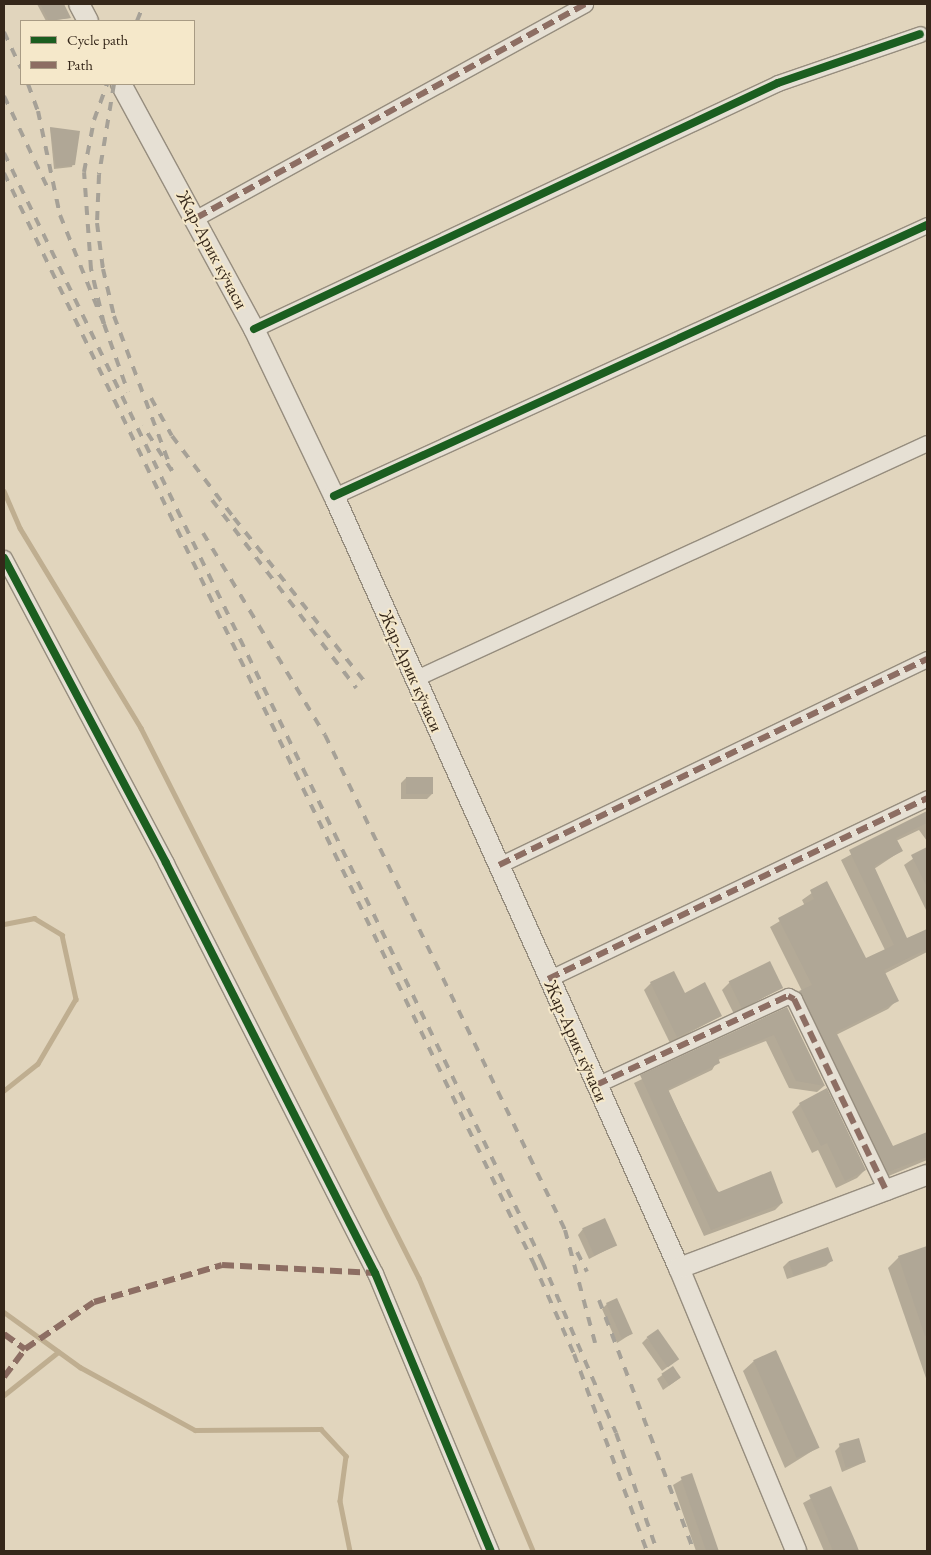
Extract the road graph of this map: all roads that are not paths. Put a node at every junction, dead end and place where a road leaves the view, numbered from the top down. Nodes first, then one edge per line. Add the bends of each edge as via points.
1 (79, 4) edge
2 (585, 4) edge
3 (87, 20) edge
4 (920, 34) dead end
5 (122, 85) edge
6 (196, 218) junction
7 (927, 225) edge
8 (254, 329) junction
9 (927, 443) edge
10 (334, 496) junction
11 (4, 558) edge
12 (927, 659) edge
13 (414, 679) junction
14 (927, 798) edge
15 (499, 865) junction
16 (548, 979) junction
17 (596, 1085) junction
18 (927, 1175) edge
19 (887, 1192) junction
20 (679, 1268) junction
21 (491, 1551) edge
22 (796, 1551) edge

1 - 3 main road
2 - 6 street
4 - 8 street via 778,83
5 - 6 main road, Жар-Арик кўчаси
6 - 8 main road, Жар-Арик кўчаси
7 - 10 street
8 - 10 main road, Жар-Арик кўчаси
9 - 13 street
10 - 13 main road, Жар-Арик кўчаси
11 - 21 street via 166,863 375,1273
12 - 15 street
13 - 15 main road, Жар-Арик кўчаси
14 - 16 street
15 - 16 main road, Жар-Арик кўчаси
16 - 17 main road, Жар-Арик кўчаси
17 - 19 street via 788,996 794,999
17 - 20 main road, Жар-Арик кўчаси
18 - 19 main road
19 - 20 main road
20 - 22 main road, Жар-Арик кўчаси

